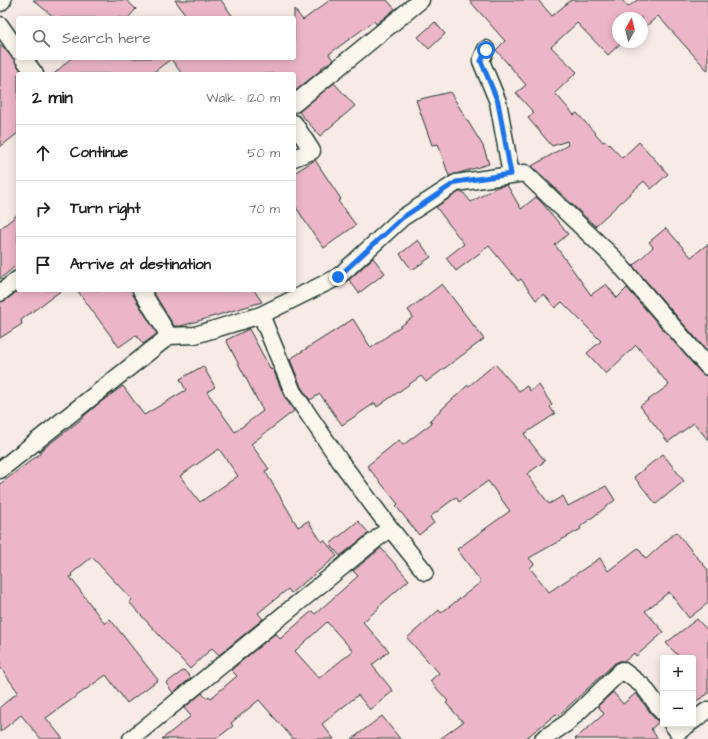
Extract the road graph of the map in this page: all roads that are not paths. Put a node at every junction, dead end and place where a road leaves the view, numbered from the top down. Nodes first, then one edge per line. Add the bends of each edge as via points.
1 (3, 0) edge
2 (421, 0) edge
3 (0, 3) edge
4 (0, 25) edge
5 (16, 48) edge
6 (486, 50) dead end
7 (24, 60) edge
8 (34, 72) edge
9 (296, 102) edge
10 (296, 126) edge
11 (296, 157) edge
12 (511, 174) junction
13 (16, 281) edge
14 (142, 292) edge
15 (0, 293) edge
16 (262, 315) junction
17 (169, 336) junction
18 (708, 367) edge
19 (0, 470) edge
20 (390, 528) junction
21 (426, 572) dead end
22 (660, 709) edge
23 (708, 710) edge
24 (696, 719) edge
25 (674, 727) edge
26 (684, 727) edge
27 (131, 739) edge
28 (543, 739) edge

1 - 3 street
2 - 9 street
4 - 5 street
6 - 12 street via 481,61 498,102
7 - 8 street
10 - 11 street via 312,152
12 - 16 street via 456,182 402,218 338,277
12 - 18 street via 525,173 613,257
13 - 15 street
14 - 17 street
16 - 17 street via 195,335
16 - 20 street via 293,392
17 - 19 street
20 - 21 street
20 - 27 street
22 - 28 street via 643,686 622,670 567,723
23 - 24 street
25 - 26 street via 678,732

